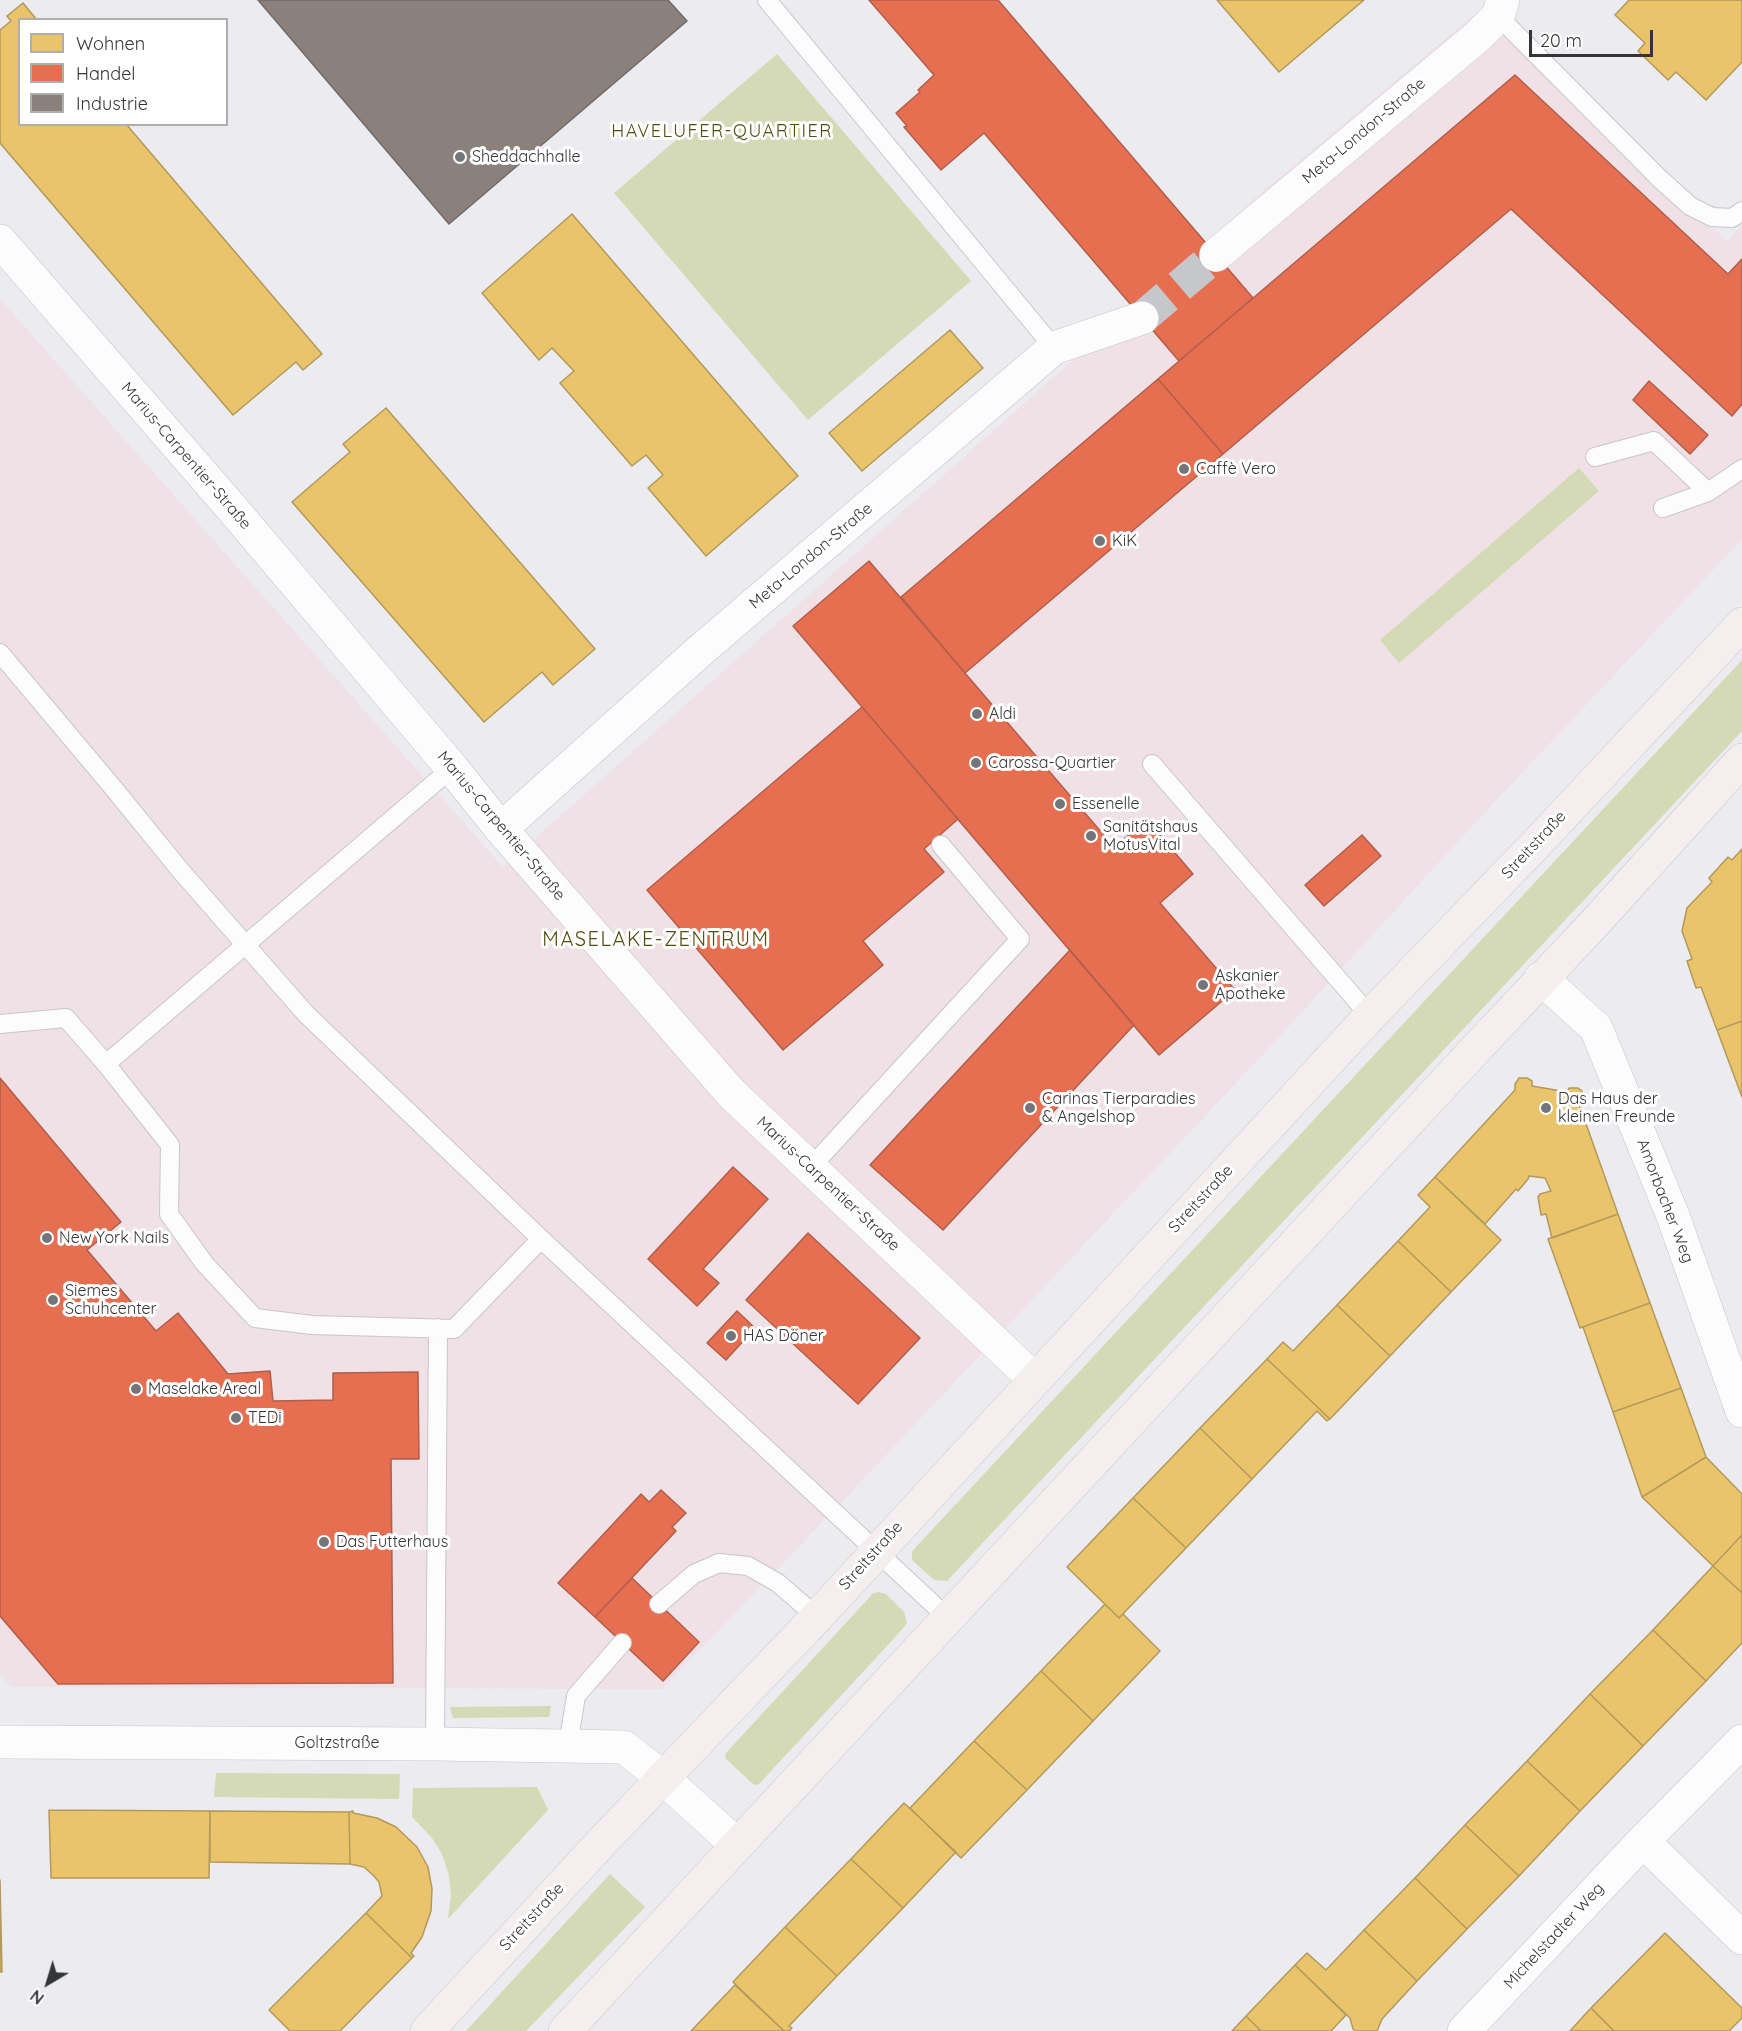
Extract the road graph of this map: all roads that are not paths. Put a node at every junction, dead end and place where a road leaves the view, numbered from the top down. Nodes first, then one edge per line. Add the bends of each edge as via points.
1 (767, 0) edge
2 (1500, 8) edge
3 (1742, 211) edge
4 (0, 241) edge
5 (1216, 255) tunnel mouth
6 (1142, 318) tunnel mouth
7 (1054, 348) junction
8 (1595, 457) dead end
9 (1742, 469) edge
10 (1708, 492) junction
11 (1663, 508) dead end
12 (1742, 624) edge
13 (0, 653) edge
14 (1742, 760) edge
15 (1152, 764) dead end
16 (452, 768) junction
17 (501, 829) junction
18 (940, 845) dead end
19 (245, 944) junction
20 (1541, 978) junction
21 (1370, 1016) junction
22 (0, 1024) edge
23 (106, 1064) junction
24 (811, 1167) junction
25 (541, 1239) junction
26 (438, 1328) junction
27 (1034, 1379) junction
28 (1742, 1411) edge
29 (875, 1551) junction
30 (659, 1604) dead end
31 (817, 1617) junction
32 (948, 1618) junction
33 (622, 1643) dead end
34 (1742, 1741) edge
35 (0, 1742) edge
36 (435, 1744) junction
37 (568, 1745) junction
38 (663, 1778) junction
39 (1643, 1841) junction
40 (737, 1845) junction
41 (1742, 1938) edge
42 (427, 2031) edge
43 (565, 2031) edge
44 (1464, 2031) edge

1 - 7 lane
2 - 3 lane via 1690,206 1712,217 1732,218
2 - 5 street, Meta-London-Straße via 1477,38
4 - 16 street, Marius-Carpentier-Straße
6 - 7 street, Meta-London-Straße
7 - 17 street, Meta-London-Straße via 702,649
8 - 10 lane via 1654,441
9 - 10 lane
10 - 11 lane
12 - 21 main road, Streitstraße
13 - 19 lane
14 - 20 main road
15 - 21 lane
16 - 17 street, Marius-Carpentier-Straße
16 - 19 lane
17 - 24 street, Marius-Carpentier-Straße via 731,1093
18 - 24 lane via 1020,939
19 - 23 lane
19 - 25 lane via 306,1014
20 - 28 street, Amorbacher Weg via 1596,1028 1673,1216
20 - 32 main road
21 - 27 main road, Streitstraße
22 - 23 lane via 66,1018
23 - 26 lane via 171,1145 169,1214 204,1263 255,1318 312,1325
24 - 27 street, Marius-Carpentier-Straße
25 - 26 lane via 454,1329
25 - 29 lane
26 - 36 lane
27 - 29 main road, Streitstraße
29 - 31 main road, Streitstraße
29 - 32 lane
30 - 31 lane via 694,1574 719,1563 748,1566 778,1582
31 - 38 main road, Streitstraße
32 - 40 main road
33 - 37 lane via 576,1696
34 - 39 street, Michelstadter Weg
35 - 36 street, Goltzstraße
36 - 37 street, Goltzstraße
37 - 38 street, Goltzstraße via 624,1747
38 - 40 street
38 - 42 main road, Streitstraße
39 - 41 street
39 - 44 street, Michelstadter Weg
40 - 43 main road

